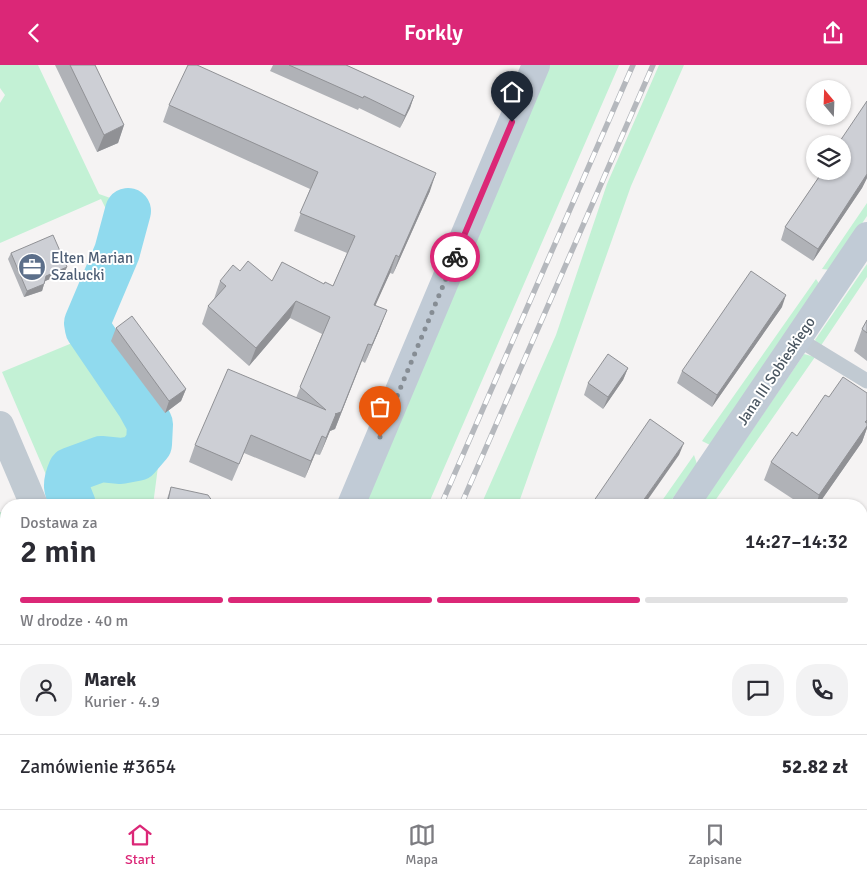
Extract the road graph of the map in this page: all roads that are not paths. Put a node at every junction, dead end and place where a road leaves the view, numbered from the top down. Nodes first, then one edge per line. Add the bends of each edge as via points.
1 (536, 65) edge
2 (867, 236) edge
3 (798, 339) junction
4 (867, 381) edge
5 (0, 425) edge
6 (31, 499) edge
7 (353, 499) edge
8 (689, 499) edge

1 - 7 street
2 - 3 street, Jana III Sobieskiego
3 - 4 lane
3 - 8 street, Jana III Sobieskiego
5 - 6 street

